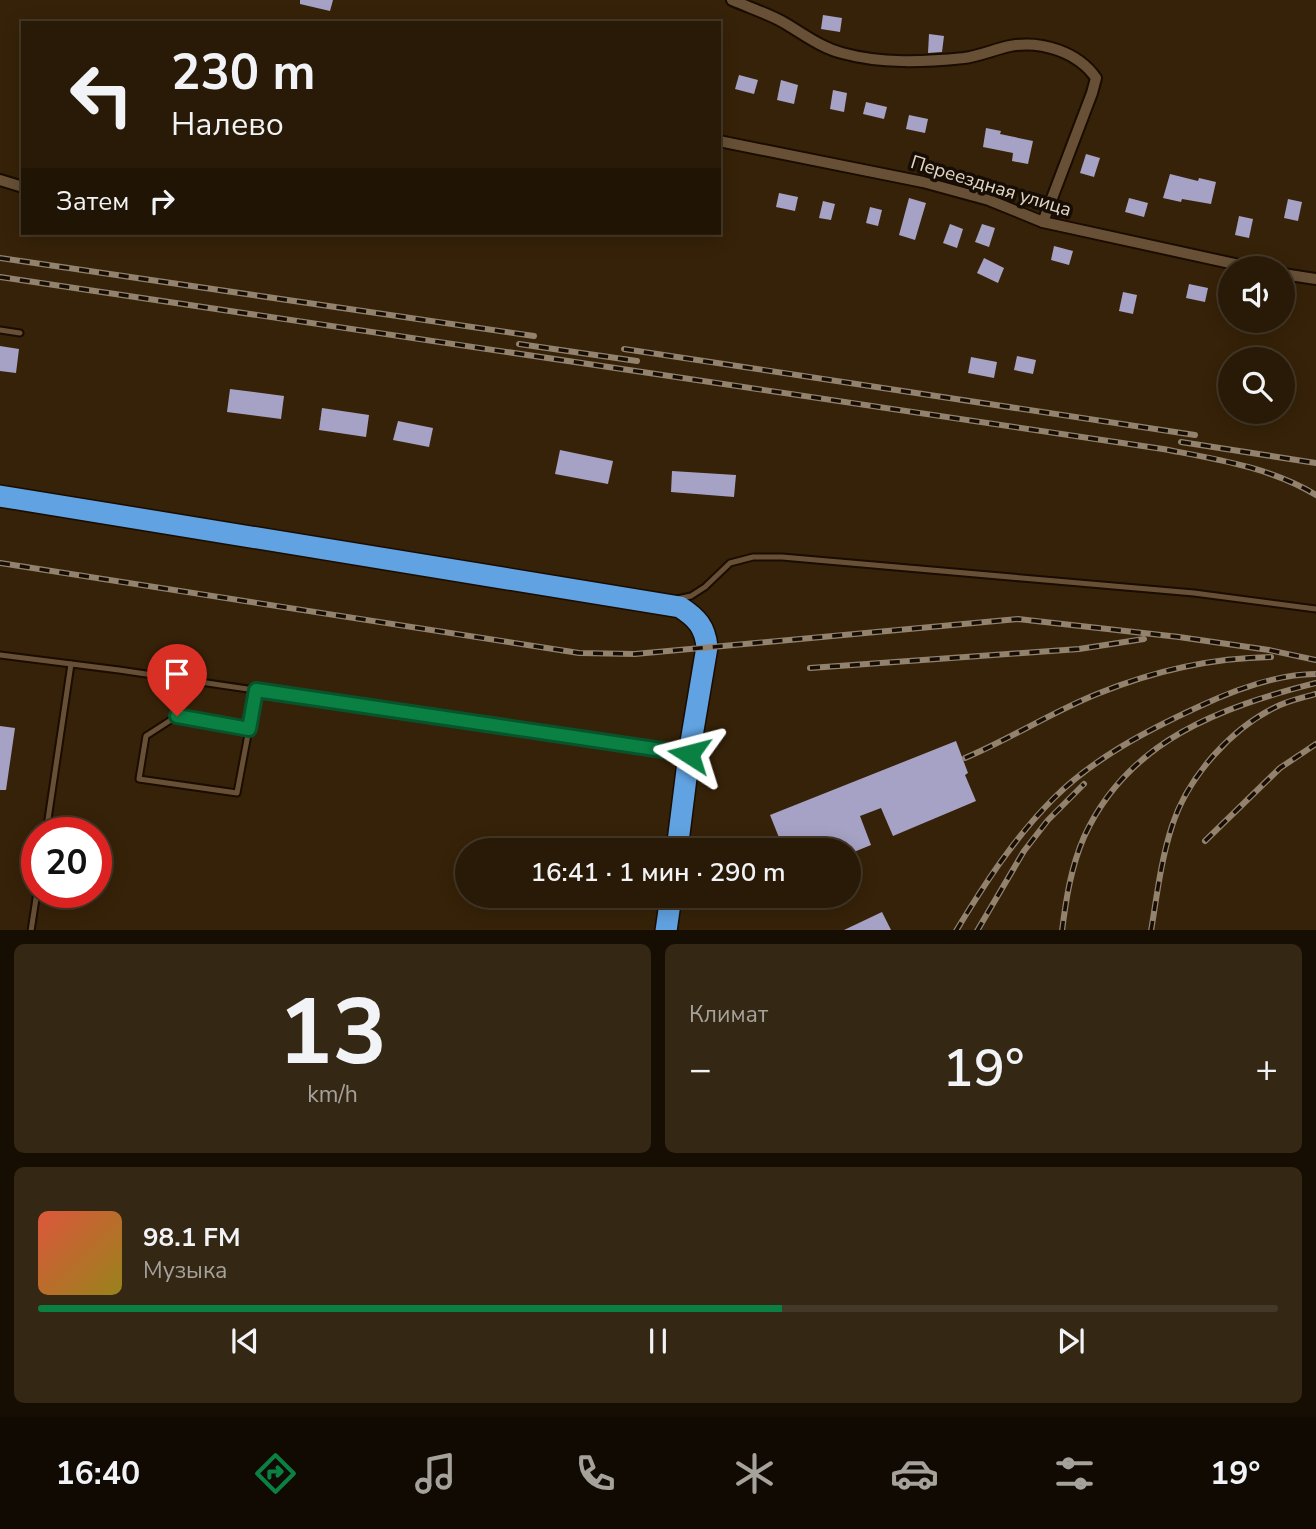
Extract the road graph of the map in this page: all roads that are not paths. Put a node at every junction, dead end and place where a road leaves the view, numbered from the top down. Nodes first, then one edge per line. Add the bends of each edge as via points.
1 (732, 0) edge
2 (721, 141) edge
3 (0, 180) edge
4 (21, 186) edge
5 (1043, 222) junction
6 (1218, 260) edge
7 (1295, 276) edge
8 (1316, 279) edge
9 (0, 330) edge
10 (20, 333) dead end
11 (0, 496) edge
12 (664, 603) junction
13 (1316, 610) edge
14 (0, 655) edge
15 (71, 664) junction
16 (256, 690) junction
17 (249, 729) junction
18 (689, 754) junction
19 (48, 817) edge
20 (678, 838) edge
21 (34, 908) edge
22 (669, 908) edge
23 (31, 930) edge
24 (666, 930) edge

1 - 5 street via 842,53 913,62 1035,45 1056,49 1088,67 1096,78
2 - 5 street, Переездная улица via 923,182 989,200
3 - 4 street
5 - 6 street, Переездная улица
7 - 8 street
9 - 10 lane
11 - 12 highway
12 - 13 lane via 691,596 730,563 782,557 1194,593
12 - 18 highway via 696,617 707,647
14 - 15 lane
15 - 16 lane
15 - 19 lane
16 - 17 lane
16 - 18 lane
17 - 17 lane via 177,716 146,736 139,779 237,793
18 - 20 highway
21 - 23 lane
22 - 24 highway

